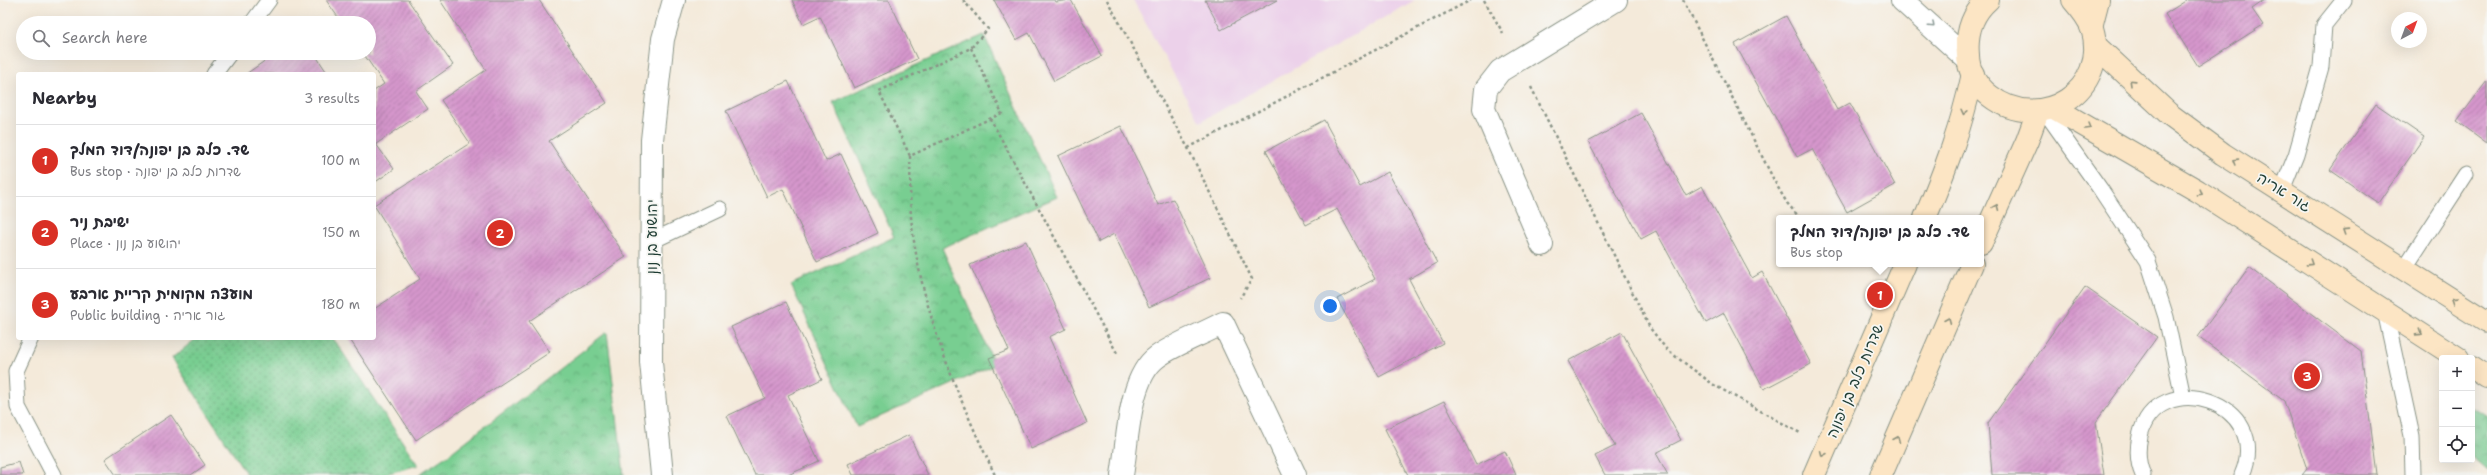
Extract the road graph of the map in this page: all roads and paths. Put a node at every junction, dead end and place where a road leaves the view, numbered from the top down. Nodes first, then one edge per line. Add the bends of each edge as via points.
1 (269, 0) edge
2 (674, 0) edge
3 (963, 0) edge
4 (1107, 0) edge
5 (1471, 0) edge
6 (1484, 0) edge
7 (1616, 0) edge
8 (1683, 0) edge
9 (1902, 0) edge
10 (1988, 0) edge
11 (2073, 0) edge
12 (2098, 0) edge
13 (2344, 0) edge
14 (257, 16) edge
15 (2093, 36) junction
16 (971, 48) junction
17 (225, 60) edge
18 (1518, 60) junction
19 (1970, 67) junction
20 (216, 72) edge
21 (2045, 110) junction
22 (990, 118) junction
23 (1188, 148) junction
24 (910, 156) junction
25 (2466, 174) dead end
26 (2282, 190) junction
27 (720, 209) dead end
28 (1797, 215) edge
29 (1926, 215) edge
30 (1984, 236) edge
31 (652, 241) junction
32 (1542, 245) dead end
33 (1904, 267) edge
34 (1971, 267) edge
35 (2404, 269) junction
36 (2385, 311) junction
37 (2487, 322) edge
38 (1223, 323) junction
39 (30, 340) edge
40 (2453, 355) edge
41 (2475, 369) edge
42 (2487, 377) edge
43 (1137, 389) junction
44 (2183, 397) junction
45 (1826, 447) junction
46 (54, 475) edge
47 (662, 475) edge
48 (995, 475) edge
49 (1122, 475) edge
50 (1295, 475) edge
51 (1814, 475) edge
52 (1881, 475) edge
53 (2144, 475) edge
54 (2242, 475) edge
55 (2413, 475) edge

1 - 14 lane
2 - 31 street, יהושוע בן נון via 663,38 652,140
3 - 16 path via 988,30
4 - 23 path
5 - 23 path
6 - 18 path
7 - 18 street
8 - 28 path via 1776,184
9 -> 19 street
10 - 19 main road via 1972,21 1967,40
11 - 15 main road, גור אריה
12 - 15 main road
13 - 26 lane via 2324,25 2321,66 2296,155
15 - 21 main road via 2092,64 2084,82 2071,98
26 -> 15 main road, גור אריה via 2223,154 2168,114
16 - 22 path via 1002,113
16 - 24 path via 879,91
17 - 20 lane
18 - 32 street via 1500,71 1486,89 1484,109
18 - 45 path via 1650,328 1667,350 1714,385
19 - 21 main road via 1983,91 2000,103 2018,110
19 -> 29 main road via 1964,116 1952,154
30 -> 21 main road via 2027,141
21 -> 36 main road via 2157,166
21 - 44 lane via 2148,261 2166,317
22 - 24 path
22 - 43 path
23 - 38 path via 1252,279
24 - 48 path via 912,226 927,302 961,402
25 - 35 lane
35 -> 26 main road, גור אריה
27 - 31 lane
31 - 47 street, יהושוע בן נון via 651,362
33 - 45 main road, שדרות כלב בן יפונה
52 -> 34 main road
37 -> 35 main road, גור אריה
36 -> 40 main road
36 - 55 lane via 2412,436
38 - 43 street via 1156,357 1139,379
38 - 50 street
39 - 46 lane via 16,371 18,406
41 - 42 main road
43 - 49 street
44 - 53 lane via 2165,404 2150,416 2141,431 2137,449 2140,468
44 - 54 lane via 2202,397 2231,412 2242,427 2247,446 2246,465
45 -> 51 main road, שדרות כלב בן יפונה

